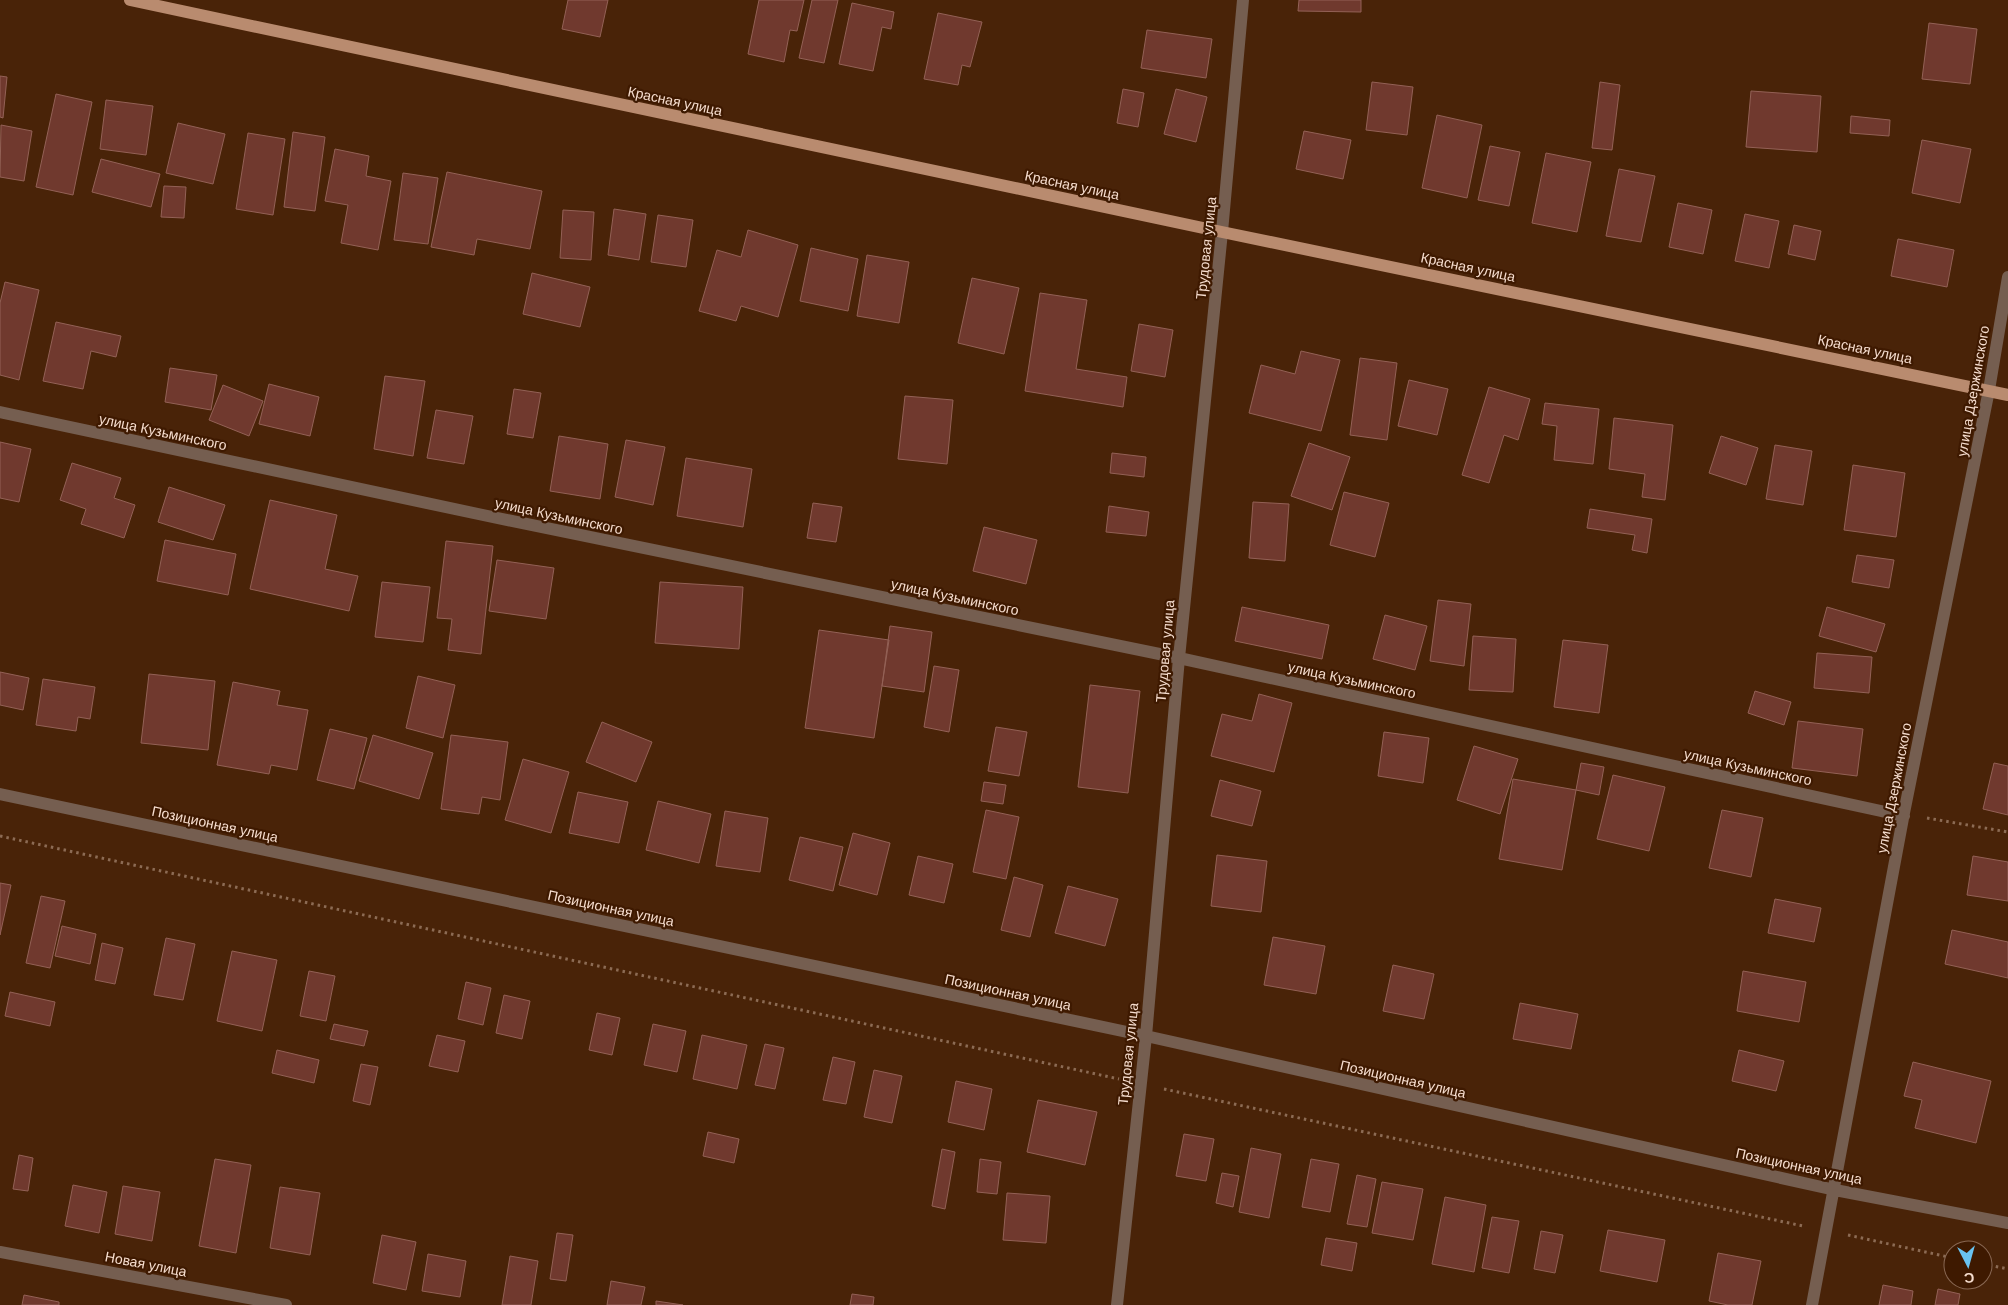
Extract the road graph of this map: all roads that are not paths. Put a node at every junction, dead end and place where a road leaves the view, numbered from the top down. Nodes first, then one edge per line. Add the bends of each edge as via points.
1 (130, 0) edge
2 (1243, 0) edge
3 (1222, 232) junction
4 (2008, 277) edge
5 (1989, 390) junction
6 (2008, 394) edge
7 (0, 412) edge
8 (1180, 658) junction
9 (0, 794) edge
10 (1904, 815) junction
11 (1146, 1036) junction
12 (1835, 1190) junction
13 (2008, 1223) edge
14 (0, 1252) edge
15 (286, 1305) edge
16 (1117, 1305) edge
17 (1812, 1305) edge

1 - 3 main road, Красная улица
2 - 3 street, Трудовая улица
3 - 5 main road, Красная улица
3 - 8 street, Трудовая улица
4 - 5 street, улица Дзержинского
5 - 6 main road, Красная улица
5 - 10 street, улица Дзержинского
7 - 8 street, улица Кузьминского via 483,516
8 - 10 street, улица Кузьминского
8 - 11 street, Трудовая улица
9 - 11 street, Позиционная улица
10 - 12 street, улица Дзержинского
11 - 12 street, Позиционная улица
11 - 16 street, Трудовая улица
12 - 13 street, Позиционная улица
12 - 17 street, улица Дзержинского
14 - 15 street, Новая улица

